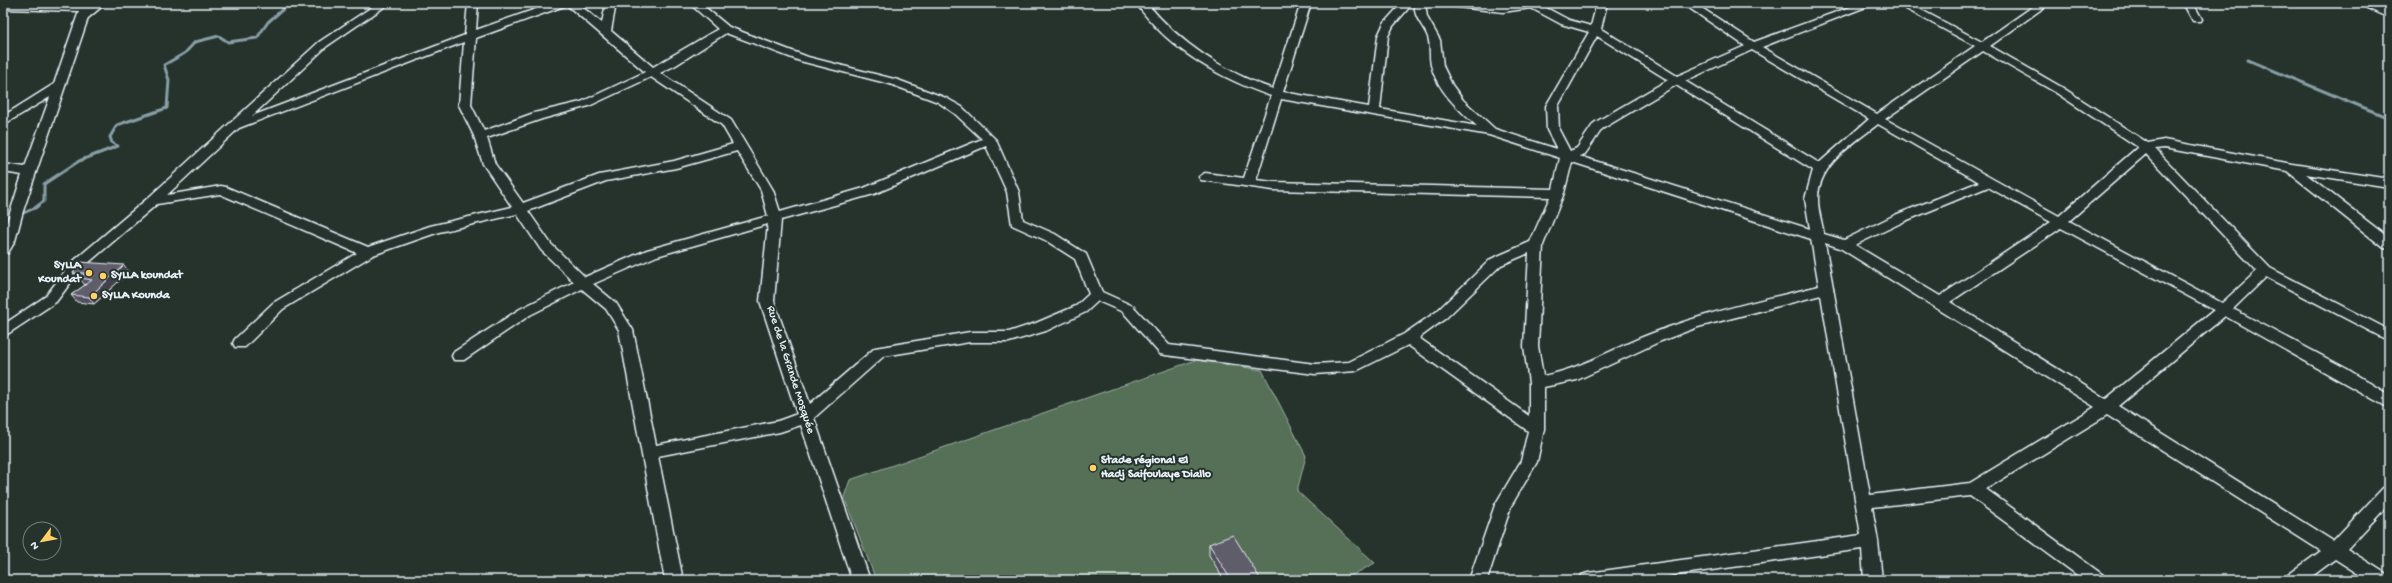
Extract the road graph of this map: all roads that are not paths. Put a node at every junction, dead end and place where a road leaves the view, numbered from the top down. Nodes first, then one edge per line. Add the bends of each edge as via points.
1 (101, 3) edge
2 (385, 3) edge
3 (473, 3) edge
4 (563, 3) edge
5 (571, 3) edge
6 (611, 3) edge
7 (694, 3) edge
8 (1141, 3) edge
9 (1306, 3) edge
10 (1408, 3) edge
11 (1420, 3) edge
12 (1448, 3) edge
13 (1602, 3) edge
14 (1871, 3) edge
15 (1900, 3) edge
16 (2045, 3) edge
17 (2188, 3) edge
18 (2361, 3) edge
19 (1530, 4) edge
20 (1690, 4) edge
21 (3, 6) edge
22 (84, 9) edge
23 (2389, 15) edge
24 (2197, 19) dead end
25 (725, 29) junction
26 (1595, 30) junction
27 (605, 33) junction
28 (469, 36) junction
29 (1753, 46) junction
30 (1984, 47) junction
31 (653, 73) junction
32 (1678, 80) junction
33 (59, 86) junction
34 (1278, 95) junction
35 (1374, 111) junction
36 (1877, 119) junction
37 (3, 121) edge
38 (234, 127) junction
39 (1491, 132) junction
40 (480, 136) junction
41 (990, 140) junction
42 (740, 146) junction
43 (2146, 147) junction
44 (1568, 157) junction
45 (3, 168) edge
46 (2292, 168) junction
47 (1820, 169) junction
48 (31, 172) junction
49 (1205, 177) dead end
50 (1989, 182) junction
51 (1249, 183) junction
52 (2389, 183) edge
53 (1558, 193) junction
54 (153, 201) junction
55 (520, 209) junction
56 (775, 216) junction
57 (2060, 222) junction
58 (1816, 236) junction
59 (1536, 245) junction
60 (1844, 245) junction
61 (2389, 245) edge
62 (3, 250) edge
63 (368, 252) junction
64 (2265, 271) junction
65 (583, 282) junction
66 (1825, 289) junction
67 (1096, 295) junction
68 (1940, 302) junction
69 (2223, 310) junction
70 (3, 332) edge
71 (2389, 336) edge
72 (1409, 338) junction
73 (240, 343) dead end
74 (459, 356) dead end
75 (1536, 382) junction
76 (2389, 402) edge
77 (2106, 408) junction
78 (805, 417) junction
79 (1536, 429) junction
80 (649, 452) junction
81 (1973, 489) junction
82 (2389, 493) edge
83 (1863, 502) junction
84 (1870, 541) junction
85 (2335, 550) junction
86 (674, 580) edge
87 (861, 580) edge
88 (1478, 580) edge
89 (1588, 580) edge
90 (1873, 580) edge
91 (2097, 580) edge
92 (2294, 580) edge
93 (2382, 580) edge

1 - 22 street
2 - 38 street via 323,44
3 - 28 street
4 - 28 street
5 - 27 street, Rue de la Grande Mosquée
6 - 27 street
7 - 25 street
8 - 34 street via 1161,28 1207,62 1239,81
9 - 34 street
10 - 35 street via 1388,25 1383,36
11 - 39 street via 1422,22 1433,35 1434,57 1440,78 1453,98
12 - 19 street via 1503,9
13 - 26 street
14 - 29 street
15 - 30 street
16 - 30 street
17 - 24 street
18 - 23 street
19 - 26 street via 1565,22
20 - 29 street
21 - 22 street
22 - 33 street
25 - 31 street
25 - 41 street via 804,59 894,82 942,100 958,110
26 - 32 street
26 - 44 street via 1552,106 1553,130
27 - 31 street, Rue de la Grande Mosquée
28 - 38 street
28 - 40 street via 465,105
29 - 32 street
29 - 36 street
30 - 36 street
30 - 43 street via 2059,90
31 - 40 street via 585,104 538,116
31 - 42 street, Rue de la Grande Mosquée via 726,123
32 - 44 street via 1598,126 1581,151
32 - 47 street
33 - 37 street
33 - 48 street
34 - 35 street
34 - 51 street
35 - 39 street
36 - 47 street
36 - 50 street
38 - 54 street
39 - 44 street
40 - 55 street via 489,164
41 - 56 street via 869,191
41 - 67 street via 1013,192 1017,222 1050,237 1081,257
42 - 55 street via 676,164 603,178
42 - 56 street, Rue de la Grande Mosquée via 767,190
43 - 46 street via 2164,144
43 - 57 street
43 - 64 street
44 - 53 street
44 - 58 street
45 - 48 street
46 - 52 street
46 - 61 street
47 - 58 street via 1811,199
48 - 62 street
49 - 51 street
50 - 57 street
50 - 60 street via 1900,218
51 - 53 street via 1272,186
53 - 59 street
54 - 63 street via 221,190
54 - 70 street via 75,267 50,299
55 - 63 street via 435,229
55 - 65 street via 546,247
56 - 65 street via 652,253
56 - 78 street, Rue de la Grande Mosquée via 767,301
57 - 68 street
57 - 69 street
58 - 60 street
58 - 66 street
59 - 72 street via 1496,262 1441,315
59 - 75 street via 1531,346
60 - 68 street
63 - 73 street via 278,306
64 - 69 street
64 - 71 street
65 - 74 street via 525,312
65 - 80 street via 611,306 626,330
66 - 75 street via 1694,323 1656,336 1572,376
66 - 83 street
67 - 72 street via 1128,309 1165,350 1315,369 1351,368
67 - 78 street via 1081,309 1041,327 1009,337 970,337 880,352
68 - 77 street
69 - 76 street via 2342,373
69 - 77 street
72 - 79 street
75 - 79 street
77 - 81 street
77 - 85 street
78 - 80 street via 780,426
78 - 87 street, Rue de la Grande Mosquée
79 - 88 street via 1529,462 1503,505
80 - 86 street
81 - 83 street
81 - 91 street
82 - 85 street
83 - 84 street
84 - 89 street
84 - 90 street
85 - 92 street
85 - 93 street

